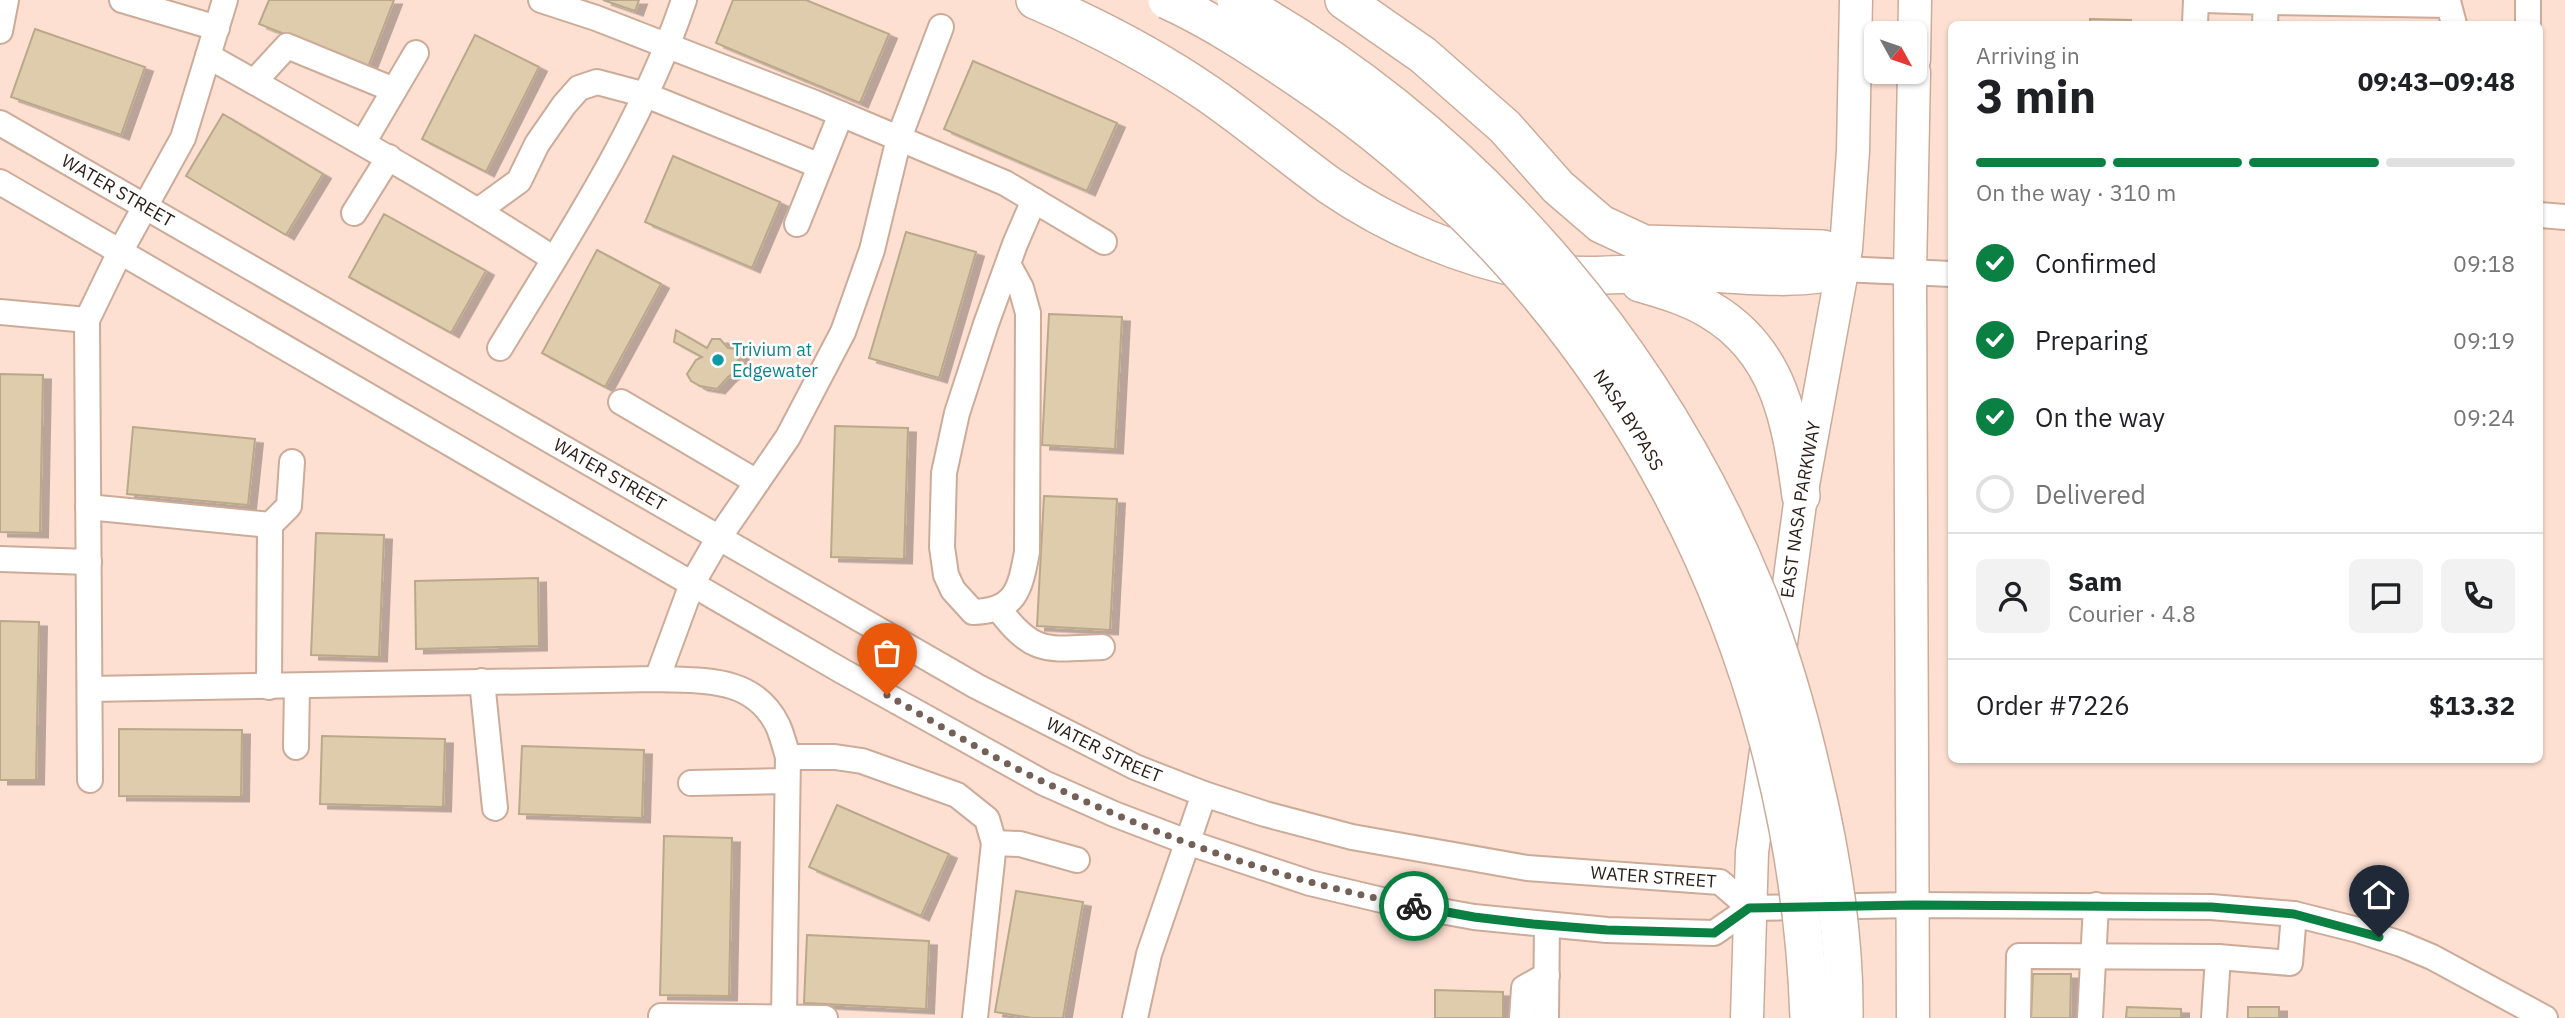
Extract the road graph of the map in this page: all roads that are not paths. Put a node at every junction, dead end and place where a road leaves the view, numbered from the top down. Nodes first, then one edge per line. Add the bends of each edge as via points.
1 (6, 0) edge
2 (122, 0) edge
3 (225, 0) edge
4 (541, 0) edge
5 (684, 0) edge
6 (1035, 0) edge
7 (1167, 0) edge
8 (1236, 0) edge
9 (1344, 0) edge
10 (1856, 0) edge
11 (1915, 0) edge
12 (2196, 0) edge
13 (2205, 0) edge
14 (2528, 0) edge
15 (2266, 13) edge
16 (1915, 21) edge
17 (2196, 21) edge
18 (2453, 21) edge
19 (2528, 21) edge
20 (941, 27) dead end
21 (217, 29) junction
22 (0, 31) edge
23 (668, 46) junction
24 (416, 53) dead end
25 (208, 56) junction
26 (254, 82) junction
27 (1914, 84) edge
28 (394, 90) junction
29 (646, 95) junction
30 (841, 114) junction
31 (0, 122) edge
32 (899, 138) junction
33 (362, 143) junction
34 (389, 157) junction
35 (820, 166) junction
36 (0, 182) edge
37 (1034, 200) junction
38 (147, 206) junction
39 (479, 210) junction
40 (354, 213) dead end
41 (2543, 215) edge
42 (2565, 217) edge
43 (797, 224) dead end
44 (1104, 242) dead end
45 (120, 251) junction
46 (554, 259) junction
47 (1008, 264) junction
48 (1842, 269) junction
49 (1910, 273) junction
50 (1948, 274) edge
51 (1615, 275) junction
52 (0, 312) edge
53 (87, 320) junction
54 (500, 348) dead end
55 (621, 402) dead end
56 (292, 462) dead end
57 (757, 482) junction
58 (1801, 496) junction
59 (89, 507) junction
60 (270, 525) junction
61 (718, 539) junction
62 (0, 559) edge
63 (89, 562) junction
64 (692, 584) junction
65 (998, 608) junction
66 (1102, 647) dead end
67 (657, 679) junction
68 (482, 681) junction
69 (297, 686) junction
70 (270, 687) junction
71 (90, 689) junction
72 (296, 747) dead end
73 (788, 769) junction
74 (90, 780) dead end
75 (691, 783) dead end
76 (1204, 794) junction
77 (495, 808) dead end
78 (1187, 842) junction
79 (994, 844) junction
80 (1077, 860) dead end
81 (1914, 905) junction
82 (2096, 905) junction
83 (1749, 908) junction
84 (2294, 914) junction
85 (1547, 925) junction
86 (2093, 956) junction
87 (2218, 957) junction
88 (1547, 975) junction
89 (660, 1016) dead end
90 (784, 1017) edge
91 (825, 1018) edge
92 (975, 1018) edge
93 (1135, 1018) edge
94 (1521, 1018) edge
95 (1546, 1018) edge
96 (1747, 1018) edge
97 (1809, 1018) edge
98 (1844, 1018) edge
99 (1913, 1018) edge
100 (2018, 1018) edge
101 (2090, 1018) edge
102 (2214, 1018) edge
103 (2545, 1018) edge

1 - 22 street
2 - 21 street
3 - 21 street
4 - 23 street
5 - 23 street
6 - 51 highway via 1171,69 1329,185 1411,231 1536,271 1573,277
7 - 97 highway, NASA BYPASS, bridge via 1312,87 1421,171 1546,302 1634,428 1711,574 1755,693 1776,769 1801,898
8 - 98 highway, NASA BYPASS, bridge via 1365,83 1485,187 1601,320 1685,447 1744,561 1795,704 1833,880
9 - 48 highway via 1423,55 1505,127 1558,187 1601,224 1644,244 1823,249
10 - 48 main road, EAST NASA PARKWAY via 1853,151
11 - 16 main road
12 - 17 street
13 - 15 street
14 - 19 street
15 - 18 street via 2449,5
20 - 32 street
21 - 25 street
23 - 29 street
23 - 30 street
24 - 28 street
25 - 26 street
25 - 38 street via 183,138
26 - 28 street via 287,46
26 - 33 street
27 - 49 main road
28 - 33 street
29 - 35 street
29 - 39 street via 597,82 579,88 537,144 519,181
29 - 46 street
30 - 32 street
30 - 35 street
31 - 38 street, WATER STREET
32 - 37 street
32 - 57 street via 872,250 843,332 788,437
33 - 34 street
34 - 39 street
34 - 40 street
35 - 43 street
36 - 45 street
37 - 44 street
37 - 47 street
38 - 45 street
38 - 61 street, WATER STREET
39 - 46 street
41 - 42 street
45 - 53 street
45 - 64 street
46 - 54 street
47 - 65 street via 1028,313 1027,552 1021,584
47 - 65 street via 957,412 944,473 946,575 973,612
48 - 49 street
48 - 51 highway via 1820,276
48 - 58 main road, EAST NASA PARKWAY
49 - 50 street
49 - 81 main road
51 - 58 highway via 1692,300 1743,334 1768,368 1786,411
52 - 53 street
53 - 59 street
55 - 57 street
56 - 60 street via 289,506
57 - 61 street
58 - 83 main road, EAST NASA PARKWAY via 1752,852
59 - 60 street
59 - 63 street
60 - 70 street
61 - 64 street
61 - 76 street, WATER STREET via 1014,707 1135,767
62 - 63 street
63 - 71 street
64 - 67 street
64 - 78 street via 1044,783
65 - 66 street via 1021,636 1047,649
67 - 68 street
67 - 73 street via 721,682 755,696 778,726
68 - 69 street
68 - 77 street
69 - 70 street
69 - 72 street
70 - 71 street
71 - 74 street
73 - 75 street
73 - 79 street via 835,757 862,761 957,795 987,819
73 - 90 street
76 - 78 street
76 - 83 street, WATER STREET via 1310,827 1527,868 1720,882
78 - 85 street via 1310,883 1386,901
78 - 93 street via 1149,954
79 - 80 street via 1020,844
79 - 92 street
81 - 82 street
81 - 83 street
81 - 99 main road
82 - 84 street
82 - 86 street
83 - 85 street via 1714,933
83 - 96 main road, EAST NASA PARKWAY
84 - 87 street via 2290,963
84 - 103 street via 2411,948
85 - 88 street
86 - 87 street
86 - 100 street via 2019,956
86 - 101 street
87 - 102 street
88 - 94 street via 1524,988
88 - 95 street
89 - 90 street
90 - 91 street

